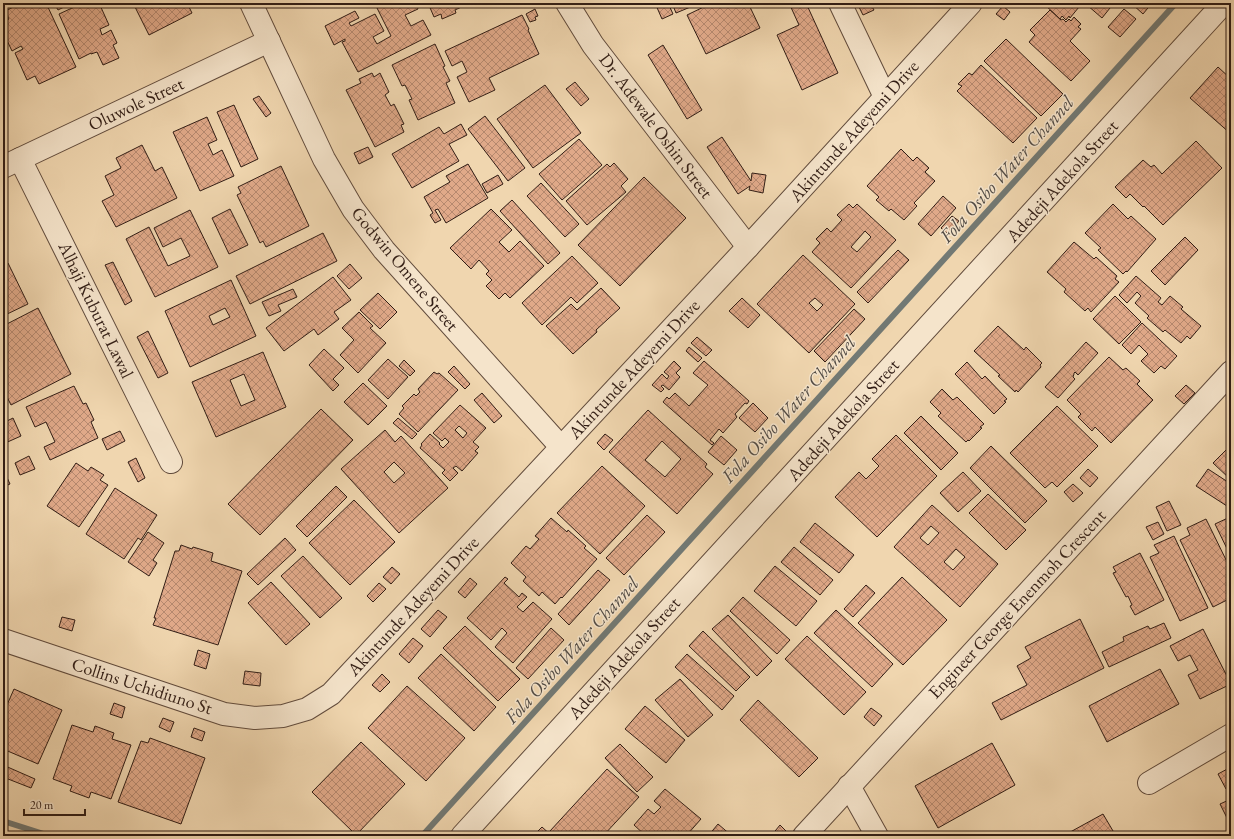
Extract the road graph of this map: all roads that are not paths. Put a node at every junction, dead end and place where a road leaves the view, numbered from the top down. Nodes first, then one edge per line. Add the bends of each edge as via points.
1 (251, 3) edge
2 (567, 3) edge
3 (840, 3) edge
4 (971, 3) edge
5 (1224, 3) edge
6 (268, 41) junction
7 (885, 97) junction
8 (12, 163) edge
9 (748, 247) junction
10 (1231, 372) edge
11 (561, 447) junction
12 (171, 462) dead end
13 (3, 640) edge
14 (283, 716) joint
15 (1231, 735) edge
16 (1149, 783) dead end
17 (849, 786) junction
18 (462, 836) edge
19 (804, 836) edge
20 (877, 836) edge

1 - 6 street, Godwin Omene Street
2 - 9 street, Dr. Adewale Oshin Street via 593,45
3 - 7 street
4 - 7 street, Akintunde Adeyemi Drive
5 - 18 street, Adedeji Adekola Street
6 - 8 street, Oluwole Street
6 - 11 street, Godwin Omene Street via 324,159 353,209 384,250
7 - 9 street, Akintunde Adeyemi Drive
8 - 12 street, Alhaji Kuburat Lawal
9 - 11 street, Akintunde Adeyemi Drive
10 - 17 street, Engineer George Enenmoh Crescent
11 - 14 street, Akintunde Adeyemi Drive via 331,694 307,709
13 - 14 street, Collins Uchidiuno St via 224,714 255,718
15 - 16 street
17 - 19 street, Engineer George Enenmoh Crescent
17 - 20 street

